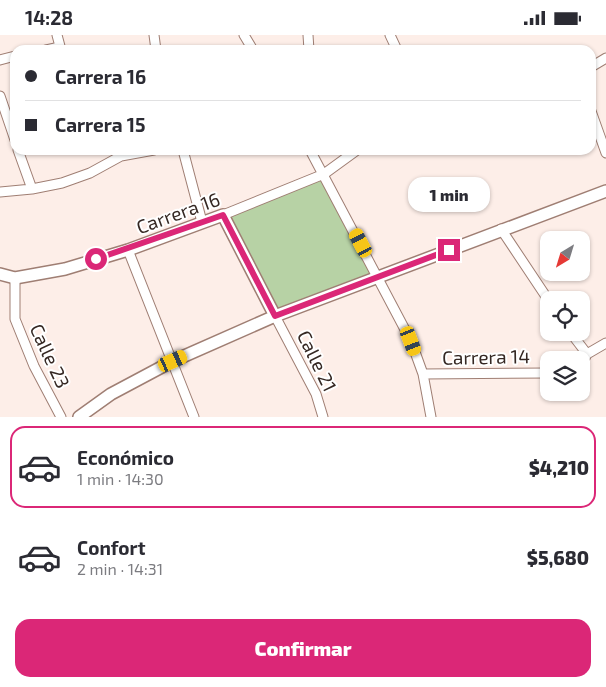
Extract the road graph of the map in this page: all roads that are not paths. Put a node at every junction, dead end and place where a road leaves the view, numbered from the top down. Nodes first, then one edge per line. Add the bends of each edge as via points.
1 (0, 95) edge
2 (10, 125) edge
3 (596, 125) edge
4 (606, 153) edge
5 (20, 155) edge
6 (126, 155) edge
7 (184, 155) edge
8 (313, 155) edge
9 (350, 155) edge
10 (324, 174) junction
11 (32, 189) junction
12 (606, 191) edge
13 (0, 192) edge
14 (223, 215) junction
15 (202, 222) junction
16 (501, 229) junction
17 (128, 250) junction
18 (0, 274) edge
19 (15, 278) junction
20 (379, 278) junction
21 (542, 291) edge
22 (275, 316) junction
23 (577, 341) edge
24 (606, 343) edge
25 (585, 351) edge
26 (590, 352) edge
27 (173, 361) junction
28 (540, 373) edge
29 (423, 374) junction
30 (61, 417) edge
31 (79, 417) edge
32 (194, 417) edge
33 (323, 417) edge
34 (431, 417) edge

1 - 2 street
3 - 4 street
5 - 11 street
6 - 11 street via 90,173
7 - 15 street
8 - 10 street
9 - 10 street, Carrera 16
10 - 14 street, Carrera 16
10 - 20 street
11 - 13 street
12 - 16 street
14 - 15 street, Carrera 16
14 - 22 street, Calle 21
15 - 17 street, Carrera 16
16 - 20 street
16 - 21 street
17 - 19 street, Carrera 16 via 46,274
17 - 27 street
18 - 19 street, Carrera 16
19 - 30 street, Calle 23 via 15,319 34,366
20 - 22 street
20 - 29 street via 411,341
22 - 27 street
22 - 33 street, Calle 21 via 316,394
23 - 25 street
24 - 26 street
27 - 31 street via 111,394
27 - 32 street
28 - 29 street, Carrera 14
29 - 34 street

